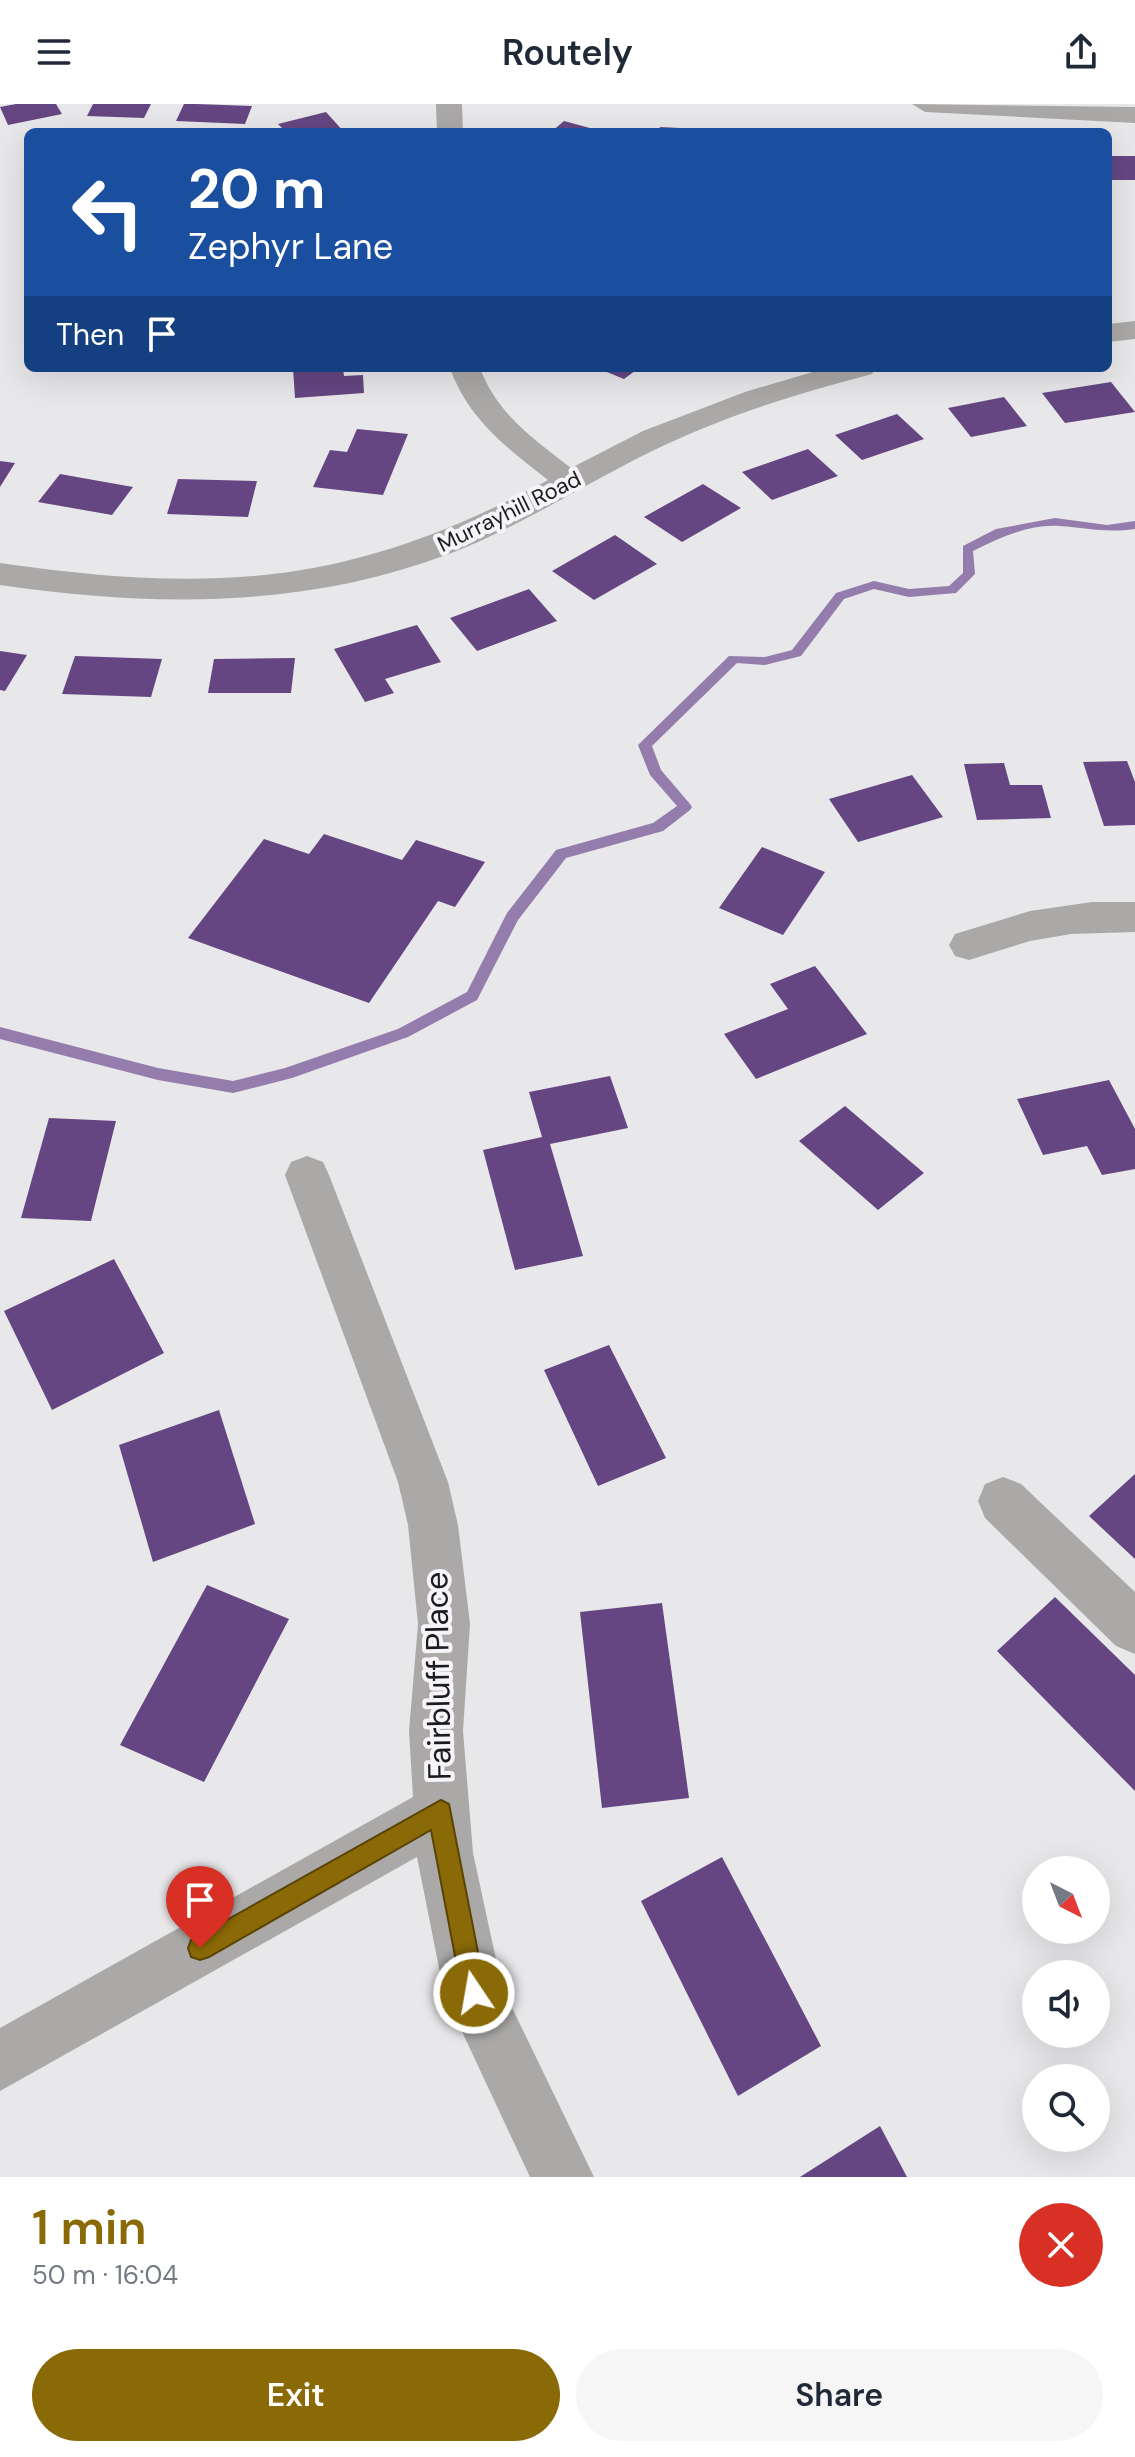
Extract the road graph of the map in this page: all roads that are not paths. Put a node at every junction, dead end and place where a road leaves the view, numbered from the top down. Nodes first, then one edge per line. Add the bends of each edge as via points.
1 (449, 104) edge
2 (925, 104) edge
3 (982, 106) edge
4 (1135, 115) edge
5 (450, 128) edge
6 (1135, 330) edge
7 (1112, 333) edge
8 (466, 372) edge
9 (846, 372) edge
10 (570, 482) junction
11 (0, 574) edge
12 (1135, 917) edge
13 (969, 945) dead end
14 (307, 1175) dead end
15 (1003, 1501) dead end
16 (1135, 1628) edge
17 (441, 1812) junction
18 (0, 2061) edge
19 (563, 2177) edge

1 - 5 street
2 - 3 street
3 - 4 street
6 - 7 street
8 - 10 street via 490,414
9 - 10 street, Murrayhill Road via 690,423
10 - 11 street, Murrayhill Road via 435,548 336,577 256,589 175,593 98,589
12 - 13 street via 1058,920
14 - 17 street, Fairbluff Place via 423,1482 433,1525 444,1624 436,1731
15 - 16 street
17 - 18 street
17 - 19 street, Fairbluff Place via 474,1993

